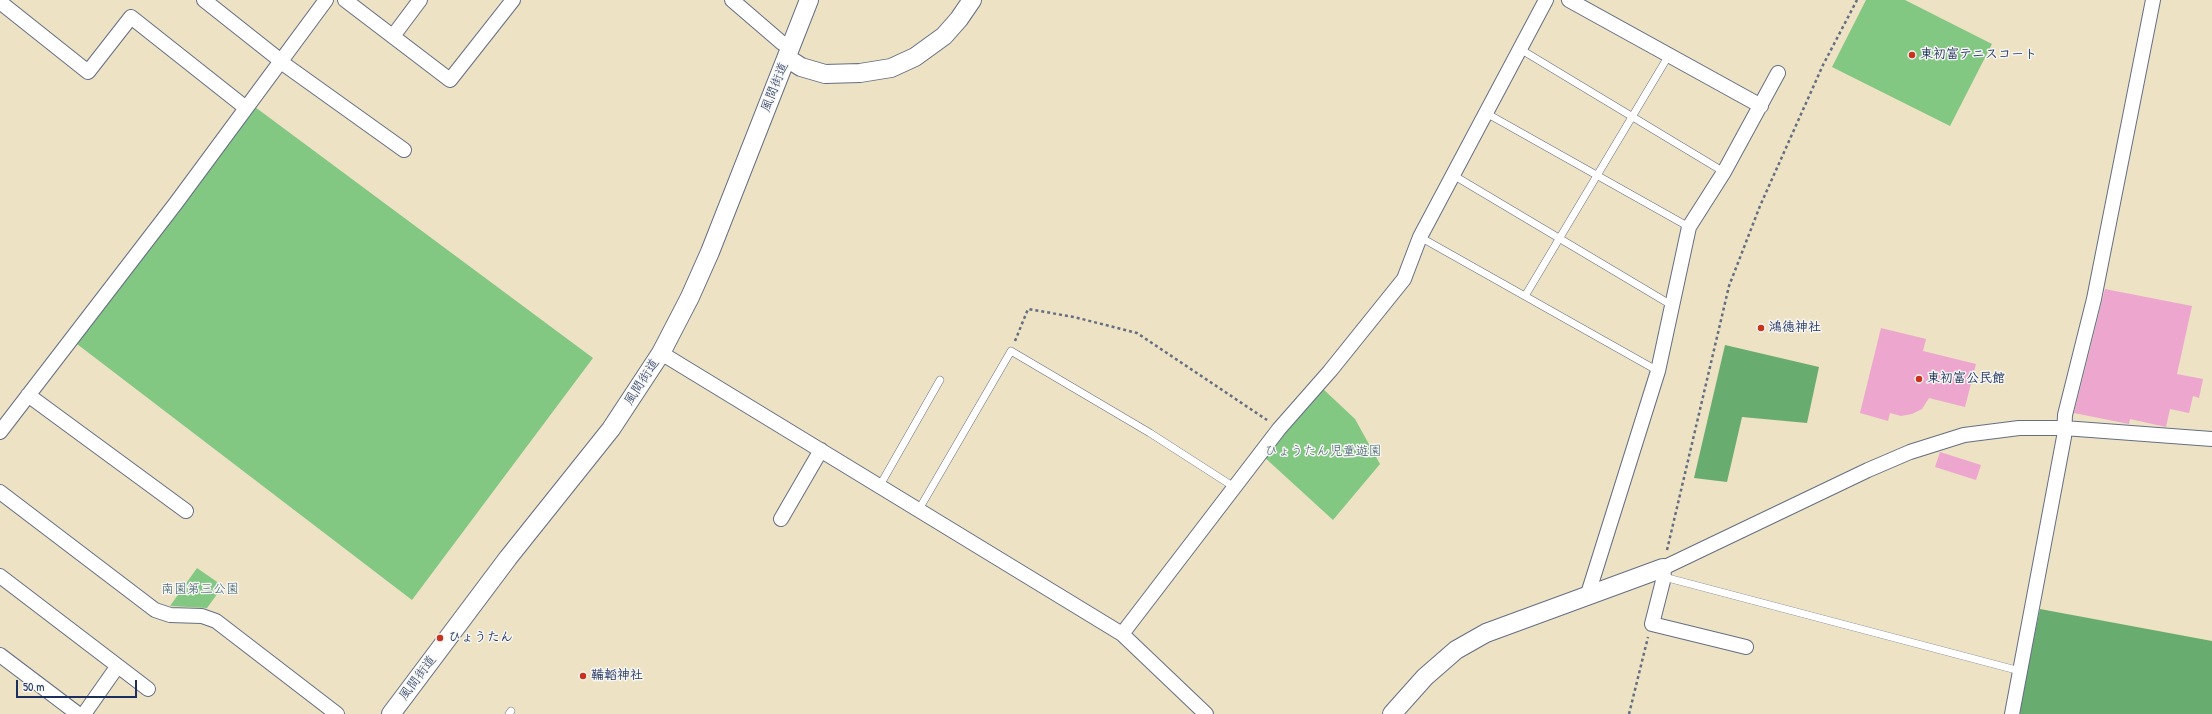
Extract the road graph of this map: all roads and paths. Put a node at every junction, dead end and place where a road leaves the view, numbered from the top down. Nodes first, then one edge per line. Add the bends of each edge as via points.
1 (204, 0) edge
2 (326, 0) edge
3 (345, 0) edge
4 (420, 0) edge
5 (513, 0) edge
6 (732, 0) edge
7 (809, 0) edge
8 (972, 0) edge
9 (1546, 0) edge
10 (1569, 0) edge
11 (1857, 0) edge
12 (2153, 0) edge
13 (0, 2) edge
14 (392, 36) junction
15 (1520, 50) junction
16 (790, 52) junction
17 (1669, 55) junction
18 (281, 62) junction
19 (1778, 72) dead end
20 (1761, 106) junction
21 (246, 108) junction
22 (1486, 113) junction
23 (1632, 117) junction
24 (404, 150) dead end
25 (1724, 172) junction
26 (1453, 175) junction
27 (1597, 175) junction
28 (1689, 227) junction
29 (1420, 237) junction
30 (1560, 239) junction
31 (1525, 296) junction
32 (1673, 306) junction
33 (1011, 351) junction
34 (661, 353) junction
35 (1658, 371) junction
36 (940, 380) dead end
37 (28, 395) junction
38 (1279, 428) junction
39 (2064, 428) junction
40 (0, 432) edge
41 (2212, 439) edge
42 (821, 450) junction
43 (879, 487) junction
44 (1234, 487) junction
45 (0, 492) edge
46 (186, 511) dead end
47 (918, 511) junction
48 (781, 519) dead end
49 (1664, 573) junction
50 (0, 576) edge
51 (1587, 597) junction
52 (1652, 624) junction
53 (1122, 634) junction
54 (1746, 646) dead end
55 (0, 655) edge
56 (117, 667) junction
57 (2020, 671) junction
58 (148, 689) dead end
59 (400, 711) edge
60 (78, 714) edge
61 (84, 714) edge
62 (337, 714) edge
63 (1206, 714) edge
64 (1392, 714) edge
65 (1629, 714) edge
66 (2012, 714) edge

1 - 18 street
2 - 18 street
3 - 14 street
4 - 14 street
5 - 14 street via 450,80
6 - 16 street
7 - 16 street, 風間街道
8 - 16 street via 944,36 915,57 891,68 860,73 825,74 801,67
9 - 15 street
10 - 17 street
11 - 49 path via 1824,65 1763,199 1729,286
12 - 39 street via 2094,299 2064,415
13 - 21 street via 88,72 131,17
15 - 22 street
15 - 23 lane
16 - 34 street, 風間街道 via 710,252
17 - 20 street
17 - 23 lane
18 - 21 street
18 - 24 street
19 - 20 street
20 - 25 street
21 - 37 street
22 - 26 street
22 - 27 lane
23 - 25 lane
23 - 27 lane
25 - 28 street
26 - 29 street
26 - 30 lane
27 - 28 lane
27 - 30 lane
28 - 32 street
29 - 31 lane
29 - 38 street via 1404,279 1330,372
30 - 31 lane
30 - 32 lane
31 - 35 lane
32 - 35 street
33 - 38 path via 1028,308 1137,333
33 - 44 lane via 1150,433
33 - 47 lane
34 - 42 street
34 - 59 street, 風間街道 via 611,429 508,558
35 - 51 street
36 - 43 lane
37 - 40 street
37 - 46 street
38 - 44 street
39 - 41 street
39 - 49 street via 2019,428 1964,435 1910,452
39 - 57 street via 2063,445
42 - 43 street
42 - 48 street
43 - 47 street
44 - 53 street
45 - 62 street via 156,610 170,615 202,616 216,621
47 - 53 street
49 - 51 street
49 - 52 street
49 - 57 lane
50 - 56 street
51 - 64 street via 1486,633 1456,650 1425,677
52 - 54 street
52 - 65 path
53 - 63 street
55 - 60 street
56 - 58 street
56 - 61 street
57 - 66 street

